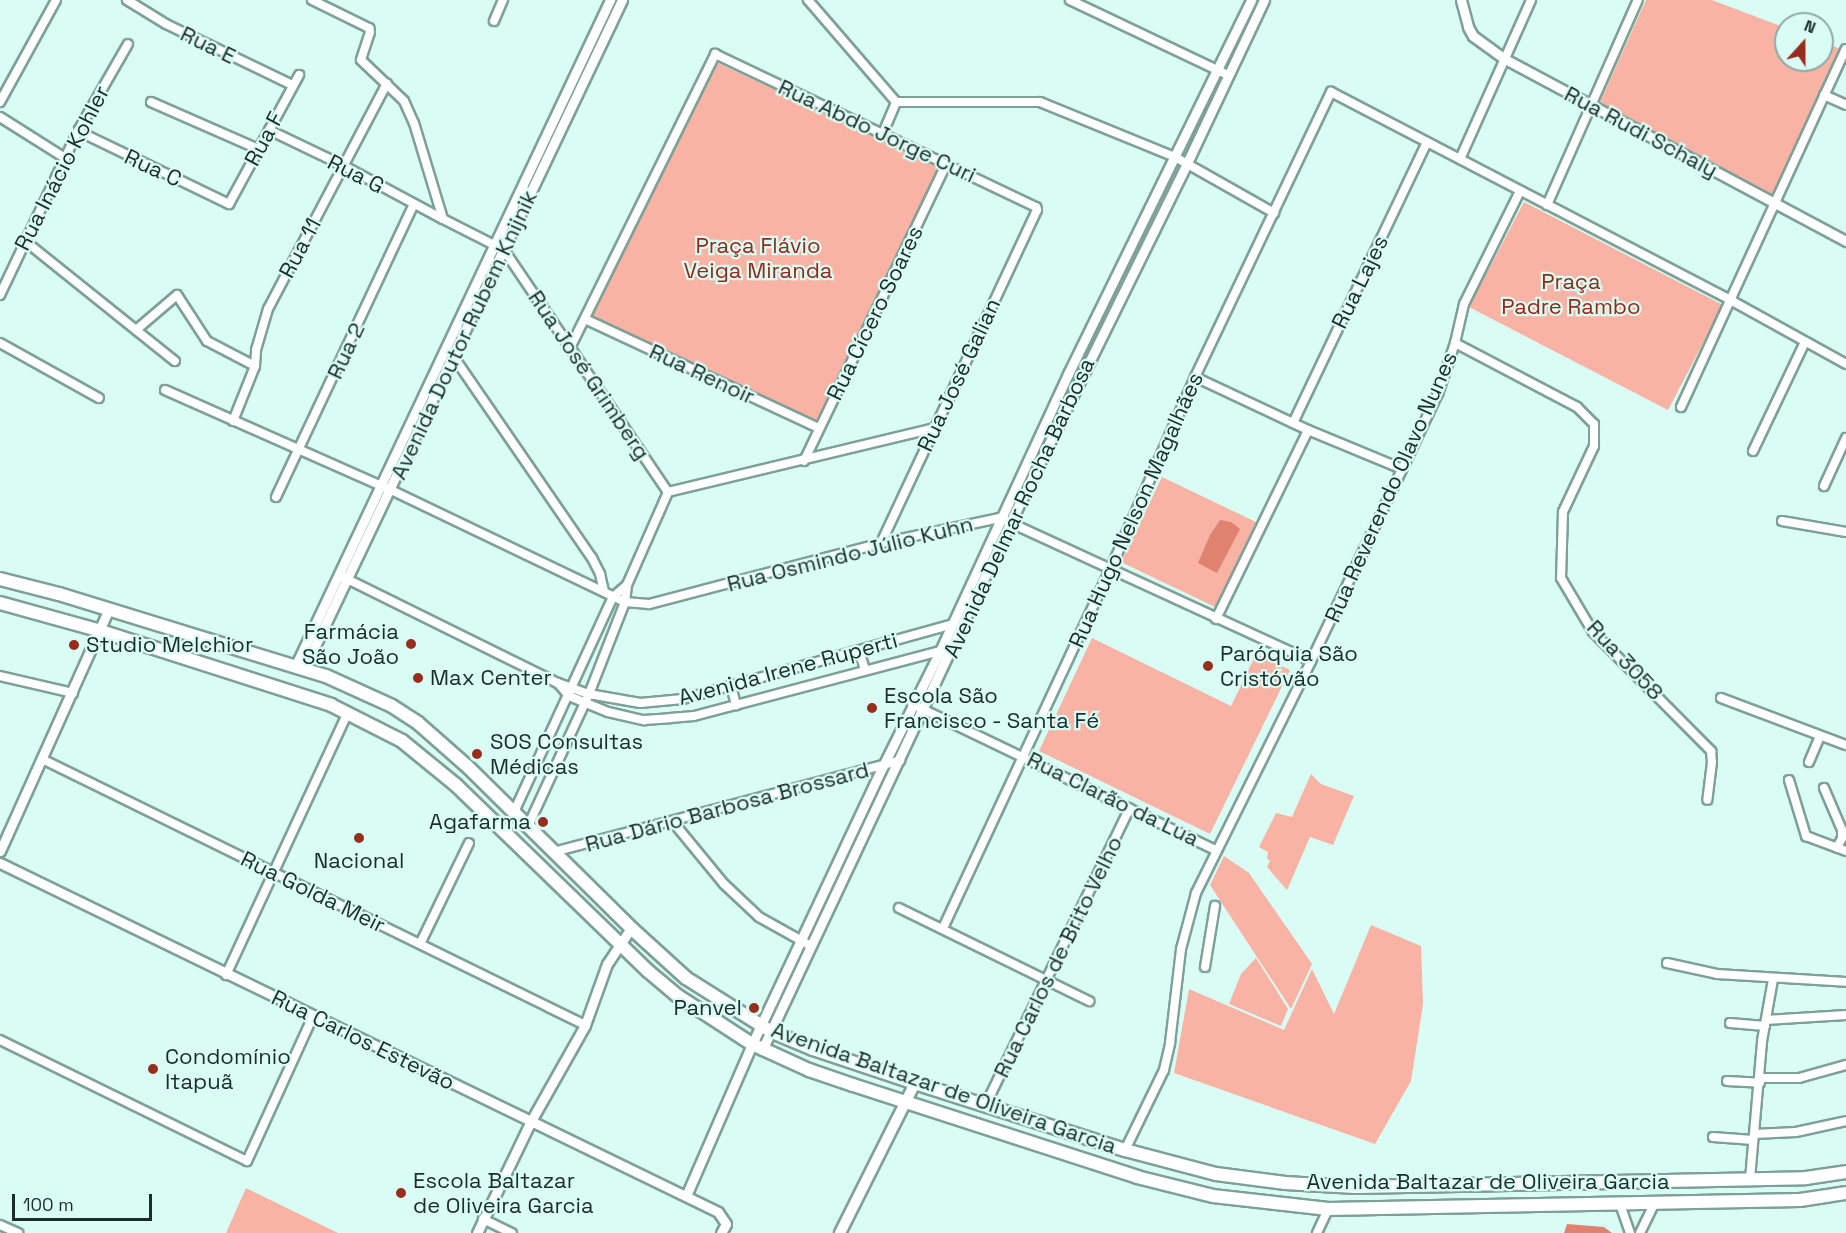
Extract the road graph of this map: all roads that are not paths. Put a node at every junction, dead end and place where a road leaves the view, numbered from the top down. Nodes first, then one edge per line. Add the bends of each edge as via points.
1 (56, 0) edge
2 (127, 0) edge
3 (312, 0) edge
4 (503, 0) edge
5 (610, 0) edge
6 (622, 0) edge
7 (808, 0) edge
8 (1070, 0) edge
9 (1251, 0) edge
10 (1264, 0) edge
11 (1461, 0) edge
12 (1531, 0) edge
13 (1638, 0) edge
14 (494, 21) dead end
15 (605, 24) junction
16 (128, 44) dead end
17 (1846, 49) edge
18 (1505, 59) junction
19 (1217, 69) junction
20 (299, 75) dead end
21 (1228, 75) junction
22 (387, 83) junction
23 (292, 85) junction
24 (1824, 95) junction
25 (0, 102) edge
26 (151, 102) dead end
27 (896, 102) junction
28 (1846, 105) edge
29 (1591, 106) junction
30 (0, 117) edge
31 (555, 118) junction
32 (566, 123) junction
33 (269, 130) junction
34 (78, 131) junction
35 (883, 133) junction
36 (1427, 142) junction
37 (258, 149) junction
38 (1175, 157) junction
39 (65, 158) junction
40 (1460, 159) junction
41 (1187, 163) junction
42 (946, 164) junction
43 (344, 166) junction
44 (1520, 191) junction
45 (229, 204) joint
46 (414, 204) junction
47 (1776, 204) junction
48 (1547, 205) junction
49 (1038, 208) joint
50 (1274, 213) junction
51 (443, 219) junction
52 (25, 242) junction
53 (1846, 242) edge
54 (495, 246) junction
55 (504, 250) junction
56 (0, 295) edge
57 (1732, 301) junction
58 (585, 319) junction
59 (136, 330) junction
60 (1805, 342) junction
61 (0, 343) edge
62 (1455, 343) junction
63 (571, 346) junction
64 (447, 347) junction
65 (453, 357) junction
66 (175, 361) dead end
67 (1846, 364) edge
68 (255, 366) junction
69 (1195, 377) junction
70 (165, 390) dead end
71 (99, 398) dead end
72 (1681, 407) dead end
73 (234, 421) junction
74 (1293, 423) junction
75 (819, 428) junction
76 (934, 429) junction
77 (1308, 430) junction
78 (1846, 438) edge
79 (299, 450) junction
80 (1753, 451) dead end
81 (804, 461) junction
82 (1402, 469) junction
83 (381, 486) junction
84 (1824, 486) dead end
85 (391, 490) junction
86 (668, 492) junction
87 (276, 497) dead end
88 (1000, 518) junction
89 (1782, 521) dead end
90 (1010, 523) junction
91 (1846, 532) edge
92 (881, 543) junction
93 (1110, 570) junction
94 (344, 577) junction
95 (0, 579) edge
96 (627, 585) junction
97 (604, 592) junction
98 (613, 597) junction
99 (625, 602) junction
100 (0, 603) edge
101 (109, 609) junction
102 (967, 619) junction
103 (1216, 620) junction
104 (951, 625) junction
105 (101, 631) junction
106 (954, 647) junction
107 (859, 651) junction
108 (940, 651) junction
109 (1311, 661) junction
110 (300, 668) junction
111 (865, 670) junction
112 (0, 676) edge
113 (558, 683) junction
114 (731, 686) junction
115 (572, 687) junction
116 (73, 693) junction
117 (589, 694) junction
118 (569, 696) junction
119 (1721, 698) dead end
120 (584, 704) junction
121 (912, 704) junction
122 (736, 705) junction
123 (924, 708) junction
124 (347, 714) junction
125 (1820, 735) junction
126 (1846, 745) edge
127 (1025, 756) junction
128 (42, 759) junction
129 (900, 760) junction
130 (1809, 762) dead end
131 (883, 766) junction
132 (1789, 780) dead end
133 (1824, 788) dead end
134 (1707, 800) dead end
135 (1130, 808) junction
136 (514, 812) junction
137 (673, 822) junction
138 (528, 826) junction
139 (469, 843) dead end
140 (1837, 848) junction
141 (1216, 850) junction
142 (0, 851) edge
143 (1846, 851) edge
144 (553, 852) junction
145 (0, 863) edge
146 (274, 873) junction
147 (1215, 906) dead end
148 (900, 908) dead end
149 (631, 928) junction
150 (943, 928) junction
151 (802, 941) junction
152 (420, 944) junction
153 (619, 945) junction
154 (811, 946) junction
155 (1667, 963) dead end
156 (1205, 967) dead end
157 (225, 975) junction
158 (1773, 979) junction
159 (1047, 980) junction
160 (1846, 982) edge
161 (1089, 1001) dead end
162 (1846, 1015) edge
163 (313, 1016) junction
164 (1730, 1023) dead end
165 (1765, 1023) junction
166 (585, 1025) junction
167 (765, 1029) junction
168 (0, 1040) edge
169 (757, 1047) junction
170 (1846, 1065) edge
171 (1760, 1080) junction
172 (1727, 1081) dead end
173 (915, 1083) junction
174 (907, 1103) junction
175 (985, 1106) junction
176 (531, 1121) junction
177 (1846, 1121) edge
178 (1713, 1137) dead end
179 (1753, 1137) junction
180 (1125, 1150) junction
181 (1846, 1172) edge
182 (1750, 1179) junction
183 (1846, 1193) edge
184 (686, 1196) junction
185 (1620, 1204) junction
186 (1654, 1204) junction
187 (1328, 1209) junction
188 (483, 1219) junction
189 (0, 1225) edge
190 (18, 1233) edge
191 (477, 1233) edge
192 (513, 1233) edge
193 (721, 1233) edge
194 (840, 1233) edge
195 (1317, 1233) edge
196 (1630, 1233) edge
197 (1640, 1233) edge

1 - 25 street
2 - 23 street, Rua E via 166,24
3 - 22 street via 369,28 361,60
4 - 14 street
5 - 15 street, Avenida Doutor Rubem Knijnik
6 - 15 street, Avenida Doutor Rubem Knijnik
7 - 27 street
8 - 19 street
9 - 19 street, Avenida Delmar Rocha Barbosa
10 - 21 street, Avenida Delmar Rocha Barbosa
11 - 18 street, Rua Rudi Schaly via 1473,36
12 - 18 street
13 - 29 street
15 - 31 street, Avenida Doutor Rubem Knijnik
15 - 32 street, Avenida Doutor Rubem Knijnik
16 - 34 street, Rua Inácio Kohler
17 - 24 street
18 - 29 street, Rua Rudi Schaly
18 - 40 street
19 - 21 street
19 - 38 street, Avenida Delmar Rocha Barbosa
20 - 23 street, Rua F
21 - 41 street, Avenida Delmar Rocha Barbosa
22 - 43 street, Rua 11
22 - 51 street via 404,101 414,123
23 - 33 street, Rua F
24 - 28 street
24 - 47 street
26 - 37 street
27 - 35 street
27 - 38 street via 1040,102
29 - 47 street, Rua Rudi Schaly
29 - 48 street
30 - 39 street
31 - 32 street
31 - 54 street, Avenida Doutor Rubem Knijnik
32 - 55 street, Avenida Doutor Rubem Knijnik
33 - 37 street, Rua F
33 - 43 street, Rua G
34 - 39 street, Rua Inácio Kohler
34 - 45 street, Rua C
35 - 42 street, Rua Abdo Jorge Curi
35 - 58 street, Rua Abdo Jorge Curi via 715,54
36 - 40 street
36 - 50 street, Rua Hugo Nelson Magalhães via 1331,92
36 - 74 street, Rua Lajes
37 - 45 street, Rua F
38 - 41 street
38 - 88 street, Avenida Delmar Rocha Barbosa
39 - 52 street, Rua Inácio Kohler
40 - 44 street
41 - 50 street
41 - 90 street, Avenida Delmar Rocha Barbosa
42 - 49 street, Rua Abdo Jorge Curi
42 - 75 street, Rua Cícero Soares
43 - 46 street, Rua G
43 - 68 street, Rua 11 via 268,309
44 - 48 street
44 - 62 street, Rua Reverendo Olavo Nunes via 1464,304
46 - 51 street, Rua G
46 - 79 street, Rua 2
47 - 53 street, Rua Rudi Schaly
47 - 57 street
48 - 57 street
49 - 76 street, Rua José Galian
50 - 69 street, Rua Hugo Nelson Magalhães
51 - 54 street
52 - 56 street, Rua Inácio Kohler
52 - 59 street
54 - 55 street
54 - 64 street, Avenida Doutor Rubem Knijnik
55 - 63 street, Rua José Grimberg
55 - 65 street, Avenida Doutor Rubem Knijnik
57 - 60 street
57 - 72 street
58 - 63 street
58 - 75 street, Rua Renoir
59 - 66 street
59 - 68 street via 177,295 207,341
60 - 67 street
60 - 80 street
61 - 71 street
62 - 82 street, Rua Reverendo Olavo Nunes via 1438,394
62 - 134 street, Rua 3058 via 1577,407 1594,424 1594,446 1563,512 1561,578 1593,632 1711,751
63 - 86 street, Rua José Grimberg
64 - 65 street
64 - 83 street, Avenida Doutor Rubem Knijnik
65 - 85 street, Avenida Doutor Rubem Knijnik
65 - 97 street via 592,558
68 - 73 street, Rua 11
69 - 74 street
69 - 93 street, Rua Hugo Nelson Magalhães
70 - 73 street, Rua Osmindo Júlio Kuhn
73 - 79 street, Rua Osmindo Júlio Kuhn
74 - 77 street
75 - 81 street, Rua Cícero Soares
76 - 81 street
76 - 92 street, Rua José Galian
77 - 82 street
77 - 103 street
78 - 84 street
79 - 83 street, Rua Osmindo Júlio Kuhn
79 - 87 street, Rua 2
81 - 86 street
82 - 109 street, Rua Reverendo Olavo Nunes
83 - 85 street, Rua Osmindo Júlio Kuhn
83 - 94 street, Avenida Doutor Rubem Knijnik
85 - 94 street, Avenida Doutor Rubem Knijnik
85 - 97 street, Rua Osmindo Júlio Kuhn
86 - 96 street
88 - 90 street, Rua Osmindo Júlio Kuhn
88 - 92 street, Rua Osmindo Júlio Kuhn
88 - 104 street, Avenida Delmar Rocha Barbosa
89 - 91 street
90 - 93 street, Rua Osmindo Júlio Kuhn
90 - 102 street, Avenida Delmar Rocha Barbosa
92 - 99 street, Rua Osmindo Júlio Kuhn via 649,604
93 - 103 street, Rua Osmindo Júlio Kuhn
93 - 127 street, Rua Hugo Nelson Magalhães
94 - 110 street, Avenida Doutor Rubem Knijnik
94 - 113 street
95 - 101 main road, Avenida Baltazar de Oliveira Garcia
96 - 98 street
96 - 99 street
97 - 98 street, Rua Osmindo Júlio Kuhn
98 - 99 street, Rua Osmindo Júlio Kuhn
98 - 115 street
99 - 117 street
100 - 105 main road, Avenida Baltazar de Oliveira Garcia
101 - 105 street
101 - 110 main road, Avenida Baltazar de Oliveira Garcia
102 - 104 street, Avenida Irene Ruperti
102 - 106 street, Avenida Delmar Rocha Barbosa
103 - 109 street, Rua Osmindo Júlio Kuhn
104 - 107 street, Avenida Irene Ruperti
104 - 108 street, Avenida Delmar Rocha Barbosa
105 - 116 street
105 - 124 main road, Avenida Baltazar de Oliveira Garcia via 331,705
106 - 108 street, Avenida Irene Ruperti
106 - 123 street, Avenida Delmar Rocha Barbosa
107 - 111 street
107 - 114 street, Avenida Irene Ruperti
108 - 111 street, Avenida Irene Ruperti
108 - 121 street, Avenida Delmar Rocha Barbosa
109 - 141 street, Rua Reverendo Olavo Nunes
110 - 136 main road, Avenida Baltazar de Oliveira Garcia via 369,694 418,723
111 - 122 street, Avenida Irene Ruperti
112 - 116 street
113 - 115 street, Avenida Irene Ruperti
113 - 118 street
114 - 117 street, Avenida Irene Ruperti via 683,699 640,703
114 - 122 street
115 - 117 street, Avenida Irene Ruperti
115 - 118 street
116 - 128 street
117 - 120 street
118 - 120 street, Avenida Irene Ruperti
118 - 136 street
119 - 125 street
120 - 122 street, Avenida Irene Ruperti via 644,720 694,716
120 - 138 street
121 - 123 street, Rua Clarão da Lua
121 - 131 street, Avenida Delmar Rocha Barbosa
123 - 127 street, Rua Clarão da Lua
123 - 129 street, Avenida Delmar Rocha Barbosa
124 - 146 street
124 - 153 main road, Avenida Baltazar de Oliveira Garcia via 402,741 456,785
125 - 126 street
125 - 130 street
127 - 135 street, Rua Clarão da Lua
127 - 150 street, Rua Hugo Nelson Magalhães
128 - 142 street
128 - 146 street, Rua Golda Meir
129 - 131 street, Rua Dário Barbosa Brossard
129 - 154 street, Avenida Delmar Rocha Barbosa
131 - 137 street, Rua Dário Barbosa Brossard
131 - 151 street, Avenida Delmar Rocha Barbosa
132 - 140 street via 1806,836
133 - 140 street via 1842,830
135 - 141 street, Rua Clarão da Lua
135 - 159 street, Rua Carlos de Brito Velho
136 - 138 main road, Avenida Baltazar de Oliveira Garcia
137 - 144 street, Rua Dário Barbosa Brossard
137 - 151 street via 724,884 759,917
138 - 144 main road, Avenida Baltazar de Oliveira Garcia
139 - 152 street
140 - 143 street
141 - 180 street, Rua Reverendo Olavo Nunes via 1196,893 1181,949 1164,1070
144 - 149 main road, Avenida Baltazar de Oliveira Garcia
145 - 157 street, Rua Carlos Estevão
146 - 152 street, Rua Golda Meir
146 - 157 street
147 - 156 street
148 - 150 street
149 - 153 street
149 - 167 main road, Avenida Baltazar de Oliveira Garcia via 686,978
150 - 159 street
151 - 154 street
151 - 167 street, Avenida Delmar Rocha Barbosa
152 - 166 street, Rua Golda Meir
153 - 166 street via 607,964
153 - 169 main road, Avenida Baltazar de Oliveira Garcia via 678,996
154 - 167 street, Avenida Delmar Rocha Barbosa
155 - 158 street via 1717,974
157 - 163 street, Rua Carlos Estevão
158 - 160 street
158 - 165 street
159 - 161 street
159 - 175 street, Rua Carlos de Brito Velho
162 - 165 street
163 - 168 street via 247,1161
163 - 176 street, Rua Carlos Estevão
164 - 165 street
165 - 171 street
166 - 176 street
167 - 169 street, Avenida Delmar Rocha Barbosa
167 - 173 main road, Avenida Baltazar de Oliveira Garcia
169 - 174 main road, Avenida Baltazar de Oliveira Garcia via 808,1070
169 - 184 street, Avenida Delmar Rocha Barbosa
170 - 171 street via 1799,1078
171 - 172 street
171 - 179 street
173 - 174 main road
173 - 175 main road, Avenida Baltazar de Oliveira Garcia
174 - 187 main road, Avenida Baltazar de Oliveira Garcia via 1137,1177 1213,1196
174 - 194 main road
175 - 180 main road, Avenida Baltazar de Oliveira Garcia
176 - 184 street, Rua Carlos Estevão
176 - 188 street
177 - 179 street
178 - 179 street
179 - 182 street
180 - 182 main road, Avenida Baltazar de Oliveira Garcia via 1216,1174 1356,1187
181 - 182 main road, Avenida Baltazar de Oliveira Garcia via 1806,1178
183 - 186 main road, Avenida Baltazar de Oliveira Garcia via 1800,1200
184 - 193 street, Rua Carlos Estevão via 725,1218
185 - 186 main road, Avenida Baltazar de Oliveira Garcia
185 - 187 main road, Avenida Baltazar de Oliveira Garcia
185 - 196 street
186 - 197 street
187 - 195 street
188 - 191 street
188 - 192 street
189 - 190 street

